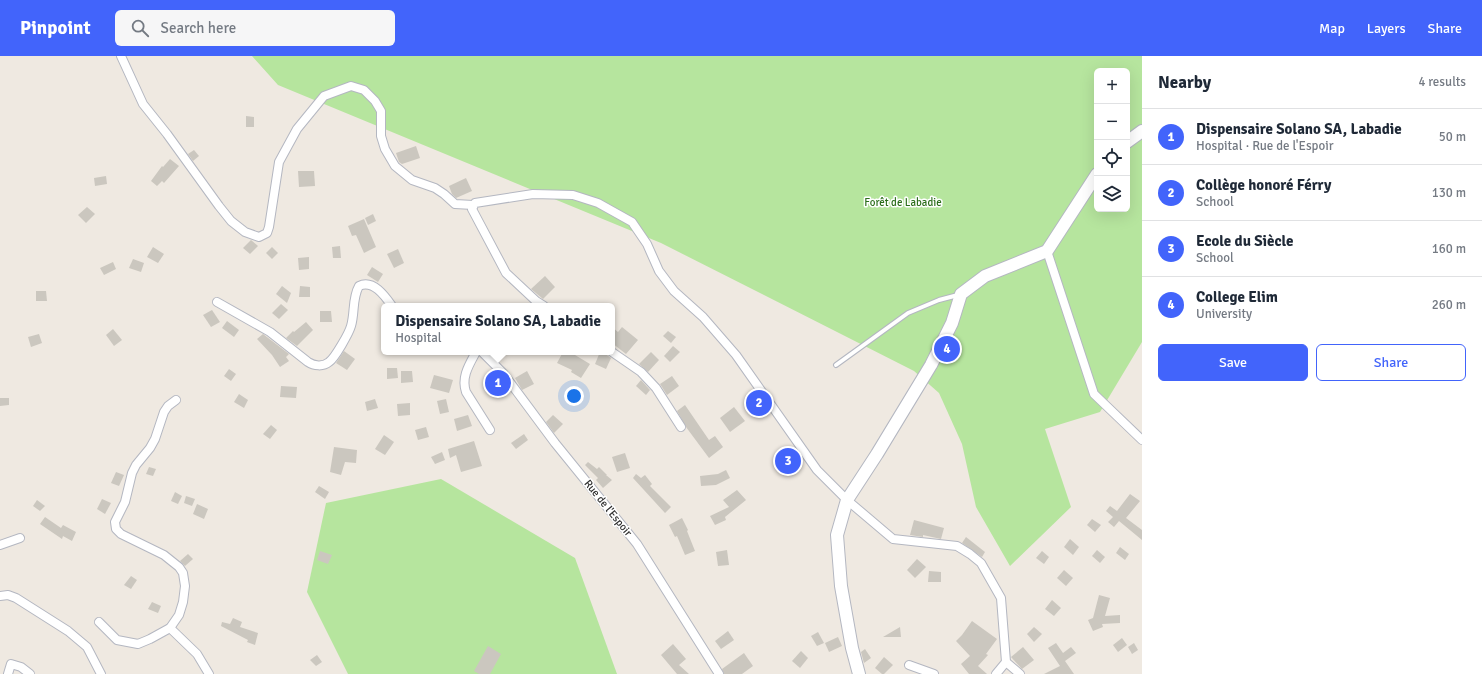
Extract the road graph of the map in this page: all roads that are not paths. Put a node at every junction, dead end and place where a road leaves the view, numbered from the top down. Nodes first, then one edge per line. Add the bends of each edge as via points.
1 (121, 56) edge
2 (1142, 131) edge
3 (1130, 140) edge
4 (1096, 176) edge
5 (473, 205) junction
6 (1047, 251) junction
7 (961, 294) junction
8 (217, 302) dead end
9 (390, 303) edge
10 (539, 303) edge
11 (615, 354) edge
12 (474, 355) edge
13 (485, 355) edge
14 (836, 365) dead end
15 (176, 400) dead end
16 (681, 428) dead end
17 (490, 430) dead end
18 (1142, 440) edge
19 (847, 500) junction
20 (20, 538) dead end
21 (0, 546) edge
22 (0, 596) edge
23 (99, 622) dead end
24 (170, 628) junction
25 (1006, 662) junction
26 (909, 665) dead end
27 (8, 674) edge
28 (30, 674) edge
29 (101, 674) edge
30 (209, 674) edge
31 (719, 674) edge
32 (859, 674) edge
33 (934, 674) edge
34 (996, 674) edge
35 (1020, 674) edge

1 - 5 street via 143,104 218,206 245,232 259,237 267,233 279,162 297,129 324,96 352,86 364,90 381,111 381,136 395,166 412,180 435,188 455,204
2 - 3 street
4 - 6 street
5 - 10 street via 472,209 506,273
5 - 19 street via 477,202 533,194 573,195 598,203 632,222 659,271 674,292 703,317 736,355 817,470
6 - 7 street via 985,276
6 - 18 street via 1094,394
7 - 14 lane via 908,313
7 - 19 street via 952,323 931,365
8 - 9 street via 270,332 308,362 319,366 330,362 348,335 359,286 374,286
11 - 16 street via 641,372 656,388
12 - 17 street via 465,374 464,387
13 - 31 street, Rue de l'Espoir via 503,373 555,443 637,544
15 - 24 street via 164,412 150,448 132,473 125,502 116,522 116,529 121,534 164,555 183,573 183,602 179,615
19 - 25 street via 894,539 957,546 981,563 1001,598
19 - 32 street via 837,535 841,586
20 - 21 street
22 - 29 street via 16,598 68,631 87,647
23 - 24 street via 117,640 138,644
24 - 30 street via 197,654
25 - 34 street
25 - 35 street
26 - 33 street
27 - 28 street via 11,664

